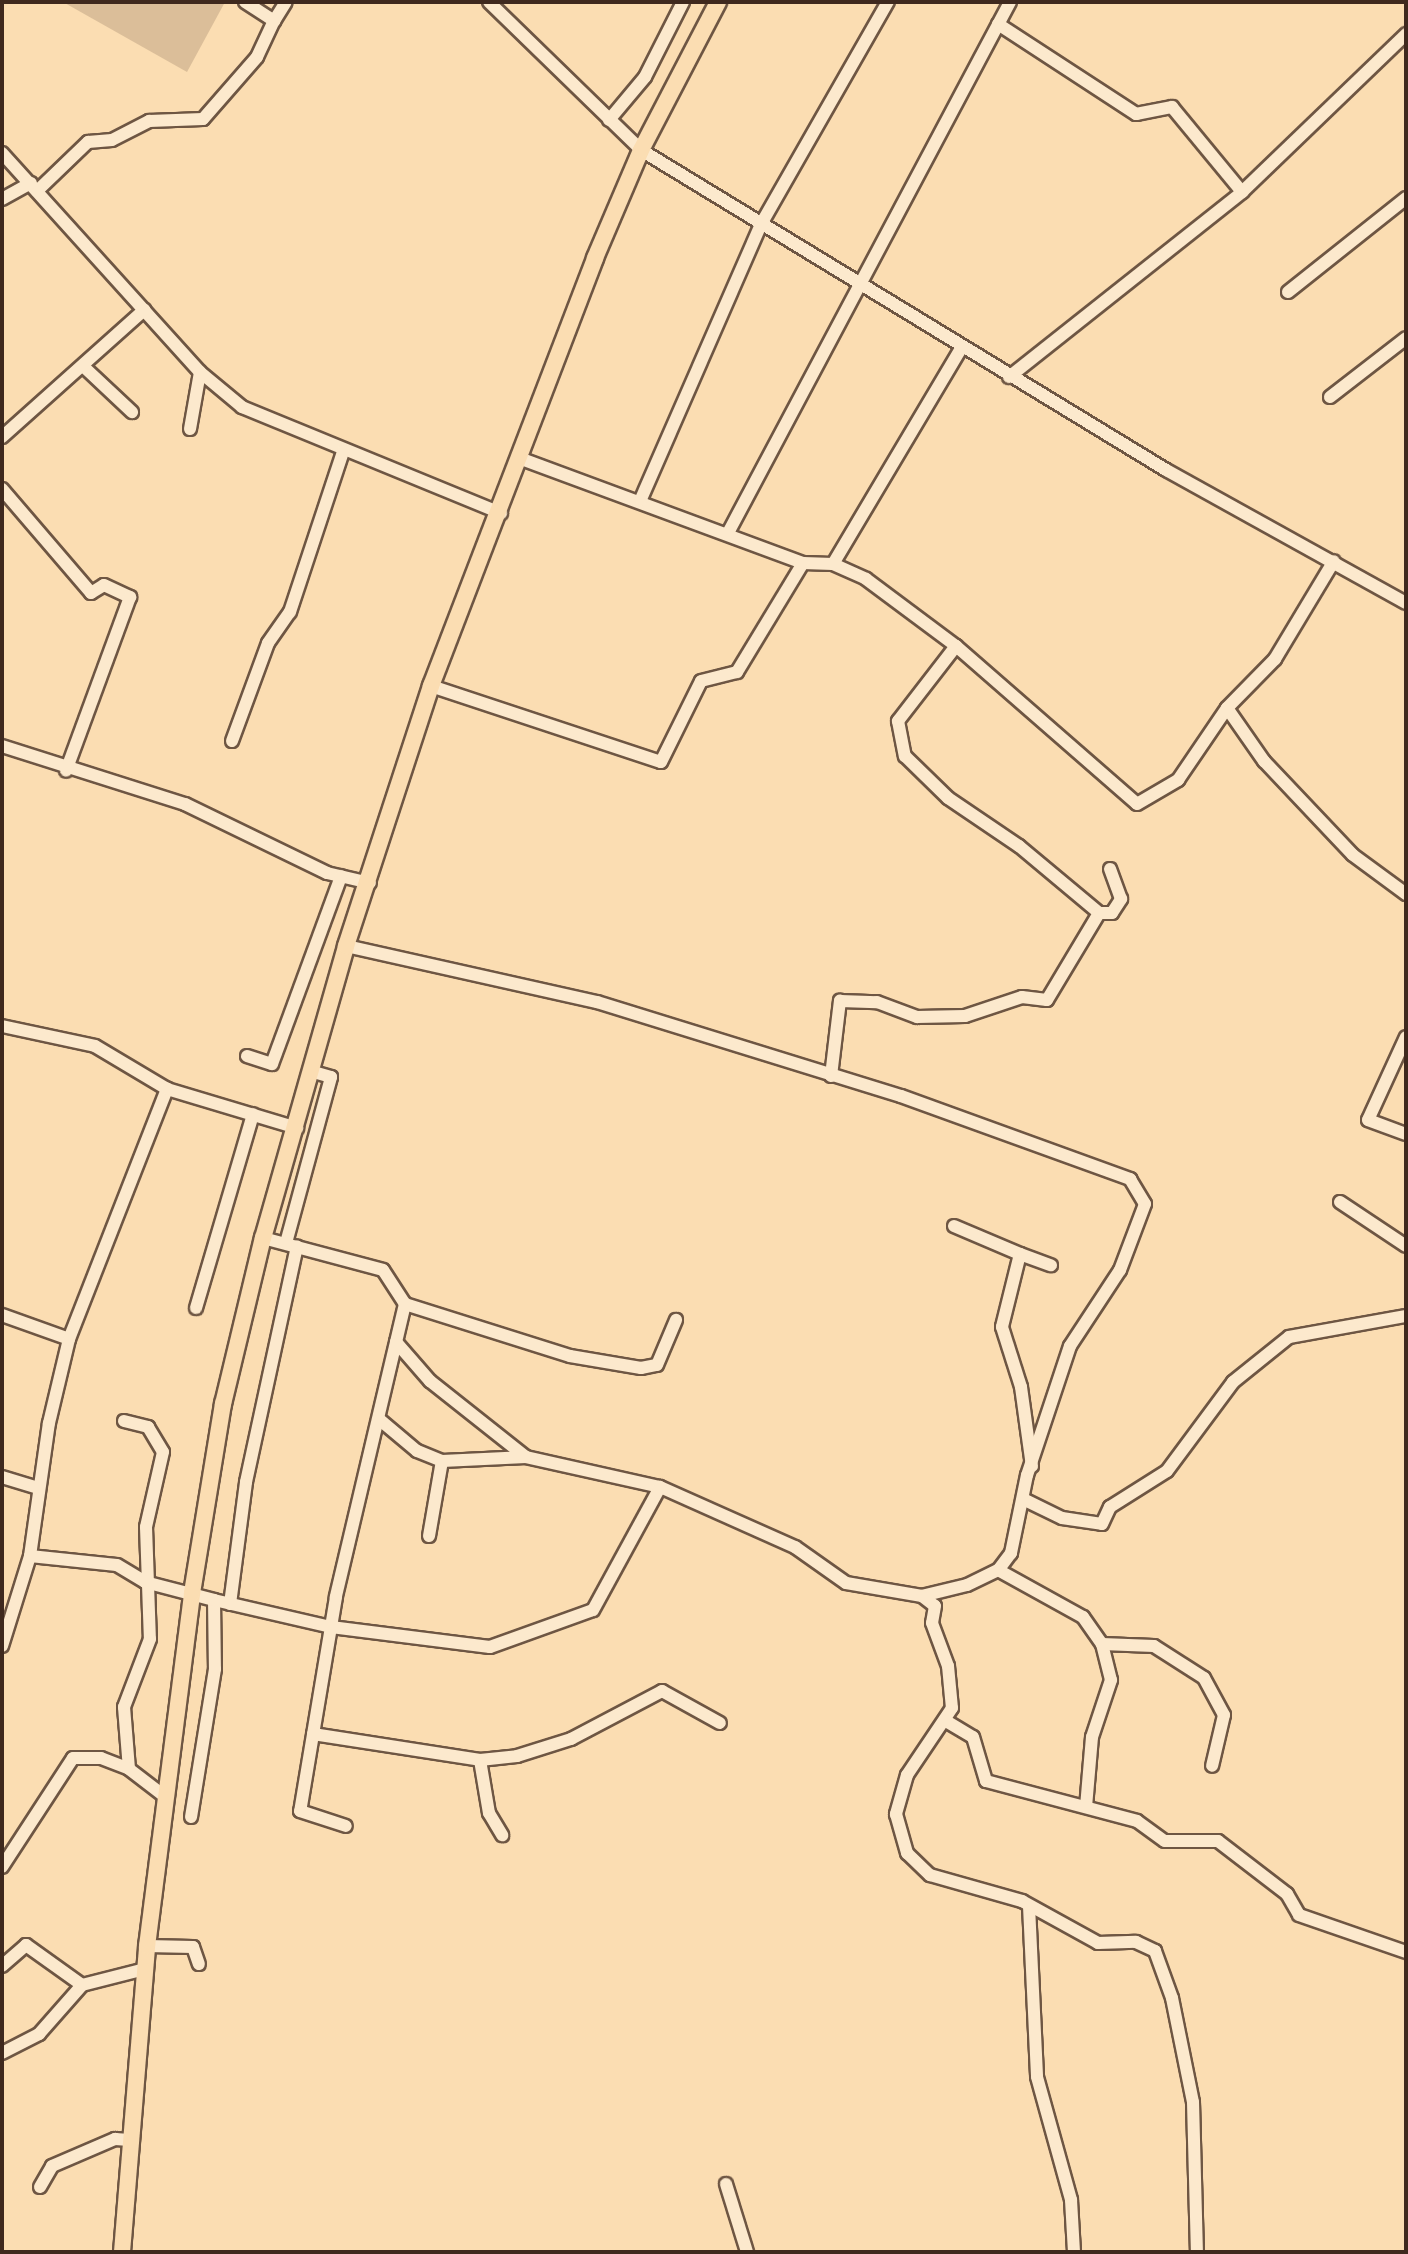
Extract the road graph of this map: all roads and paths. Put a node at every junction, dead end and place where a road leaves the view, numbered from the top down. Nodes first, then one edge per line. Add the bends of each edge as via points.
1 (245, 2) edge
2 (286, 2) edge
3 (489, 2) edge
4 (683, 2) edge
5 (718, 2) edge
6 (888, 2) edge
7 (1010, 2) edge
8 (274, 20) junction
9 (998, 23) junction
10 (1406, 34) edge
11 (609, 120) junction
12 (641, 150) junction
13 (2, 153) edge
14 (34, 187) junction
15 (1242, 192) junction
16 (1406, 198) edge
17 (2, 199) edge
18 (760, 226) junction
19 (858, 285) junction
20 (1288, 292) dead end
21 (144, 310) junction
22 (1406, 338) edge
23 (962, 347) junction
24 (84, 368) junction
25 (200, 372) junction
26 (1009, 377) junction
27 (1330, 397) dead end
28 (132, 412) dead end
29 (190, 429) dead end
30 (2, 437) edge
31 (343, 452) junction
32 (519, 458) junction
33 (2, 489) edge
34 (641, 499) junction
35 (502, 513) junction
36 (728, 533) junction
37 (1334, 561) junction
38 (803, 563) junction
39 (833, 564) junction
40 (1406, 603) edge
41 (956, 646) junction
42 (431, 687) junction
43 (1227, 708) junction
44 (232, 741) dead end
45 (2, 746) edge
46 (66, 771) junction
47 (1110, 869) dead end
48 (341, 876) junction
49 (370, 883) junction
50 (1406, 894) edge
51 (1099, 913) junction
52 (346, 946) junction
53 (2, 1026) edge
54 (1406, 1037) edge
55 (247, 1056) dead end
56 (313, 1072) junction
57 (831, 1076) junction
58 (167, 1089) junction
59 (253, 1114) junction
60 (297, 1128) junction
61 (1406, 1134) edge
62 (1340, 1202) dead end
63 (954, 1226) dead end
64 (263, 1238) junction
65 (292, 1244) junction
66 (1406, 1246) edge
67 (1020, 1254) junction
68 (1051, 1265) dead end
69 (405, 1304) junction
70 (196, 1308) dead end
71 (2, 1315) edge
72 (1406, 1315) edge
73 (676, 1320) dead end
74 (69, 1339) junction
75 (396, 1342) junction
76 (379, 1419) junction
77 (124, 1421) dead end
78 (526, 1457) junction
79 (442, 1461) junction
80 (1032, 1466) junction
81 (2, 1477) edge
82 (37, 1488) junction
83 (660, 1488) junction
84 (1023, 1499) junction
85 (429, 1536) dead end
86 (30, 1556) junction
87 (998, 1570) junction
88 (145, 1582) junction
89 (192, 1593) junction
90 (922, 1596) junction
91 (214, 1600) junction
92 (230, 1604) junction
93 (5, 1615) edge
94 (331, 1628) junction
95 (1102, 1644) junction
96 (2, 1646) edge
97 (946, 1721) junction
98 (720, 1723) dead end
99 (313, 1734) junction
100 (480, 1760) junction
101 (1212, 1766) dead end
102 (130, 1769) junction
103 (164, 1796) junction
104 (1086, 1807) junction
105 (191, 1817) dead end
106 (346, 1826) dead end
107 (502, 1835) dead end
108 (2, 1867) edge
109 (1029, 1906) junction
110 (147, 1945) junction
111 (1406, 1952) edge
112 (199, 1964) dead end
113 (2, 1966) edge
114 (145, 1969) junction
115 (82, 1985) junction
116 (2, 2053) edge
117 (130, 2140) junction
118 (726, 2184) dead end
119 (40, 2187) dead end
120 (122, 2252) edge
121 (747, 2252) edge
122 (1074, 2252) edge
123 (1197, 2252) edge

1 - 8 street
2 - 8 street
3 - 11 street
4 - 11 street via 645,77
5 - 12 main road
6 - 18 street
7 - 9 street
8 - 14 street via 257,57 203,119 149,121 112,140 88,142
9 - 15 street via 1136,114 1172,107
9 - 19 street
10 - 15 street
11 - 12 street
12 - 18 street
12 - 32 main road
13 - 14 street
14 - 17 street
14 - 21 street
15 - 26 street
16 - 20 street
18 - 19 street
18 - 34 street
19 - 23 street
19 - 36 street
21 - 24 street
21 - 25 street
22 - 27 street
23 - 26 street
23 - 39 street
24 - 28 street
24 - 30 street
25 - 29 street
25 - 31 street via 242,407
26 - 37 street
31 - 35 street
31 - 44 street via 290,612 268,643
32 - 34 street
32 - 35 main road
33 - 46 street via 91,593 104,585 130,597
34 - 36 street
35 - 42 main road
36 - 38 street
37 - 40 street
37 - 43 street via 1275,660
38 - 39 street
38 - 42 street via 737,672 701,681 661,762
39 - 41 street via 866,579
41 - 43 street via 1137,804 1178,780
41 - 51 street via 898,722 905,756 948,798 1019,846
42 - 49 main road
43 - 50 street via 1264,761 1353,855
45 - 46 street
46 - 48 street via 185,804
47 - 51 street via 1121,899 1112,913
48 - 49 street
48 - 55 street via 272,1064
49 - 52 main road
51 - 57 street via 1047,1000 1022,997 965,1016 917,1017 877,1002 840,1001
52 - 56 main road
52 - 57 street via 597,1002
53 - 58 street via 95,1046
54 - 61 street via 1368,1120
56 - 60 main road
56 - 65 street via 331,1077
57 - 80 street via 1137,1184 1145,1204 1137,1228 1097,1311 1070,1346
58 - 59 street
58 - 74 street
59 - 60 street
59 - 70 street
60 - 64 main road
62 - 66 street
63 - 67 street
64 - 65 street
64 - 89 main road via 223,1404
65 - 69 street via 383,1270
65 - 92 street via 246,1482
67 - 68 street
67 - 80 street via 1002,1327 1021,1387
69 - 73 street via 570,1356 641,1368 657,1365
69 - 75 street
71 - 74 street
72 - 84 street via 1289,1337 1233,1382 1167,1471 1110,1507 1102,1524 1062,1518
74 - 82 street
75 - 76 street
75 - 78 street via 430,1381
76 - 79 street via 417,1451
76 - 94 street
77 - 88 street via 148,1427 163,1452 146,1527
78 - 79 street
78 - 83 street
79 - 85 street
80 - 84 street
81 - 82 street
82 - 86 street
83 - 90 street via 795,1547 846,1583
83 - 94 street via 598,1602 583,1616 474,1650
84 - 87 street via 1011,1553
86 - 88 street via 117,1566
86 - 93 street
87 - 90 street
87 - 95 street via 1083,1617
88 - 89 street
88 - 102 street via 150,1639 124,1707
89 - 91 street
89 - 103 main road
90 - 97 street via 935,1606 934,1635 951,1682 953,1708
91 - 92 street
91 - 105 street via 215,1670
92 - 94 street
93 - 96 street
94 - 99 street
95 - 101 street via 1154,1646 1204,1678 1224,1715
95 - 104 street via 1111,1681 1093,1737
97 - 104 street via 973,1737 986,1781
97 - 109 street via 919,1752 904,1785 896,1814 907,1853 930,1875
98 - 100 street via 662,1692 571,1739 517,1756
99 - 100 street
99 - 106 street via 300,1811
100 - 107 street via 489,1814
102 - 103 street
102 - 108 street via 101,1758 73,1758
103 - 110 main road
104 - 111 street via 1137,1821 1165,1841 1219,1841 1287,1894 1299,1915
109 - 122 street via 1037,2077 1071,2200
109 - 123 street via 1098,1943 1136,1941 1155,1951 1172,1998 1193,2102
110 - 112 street via 193,1947
110 - 114 main road
113 - 115 street via 26,1945
114 - 115 street
114 - 117 main road
115 - 116 street via 39,2034
117 - 119 street via 116,2139 52,2166
117 - 120 main road
118 - 121 street

